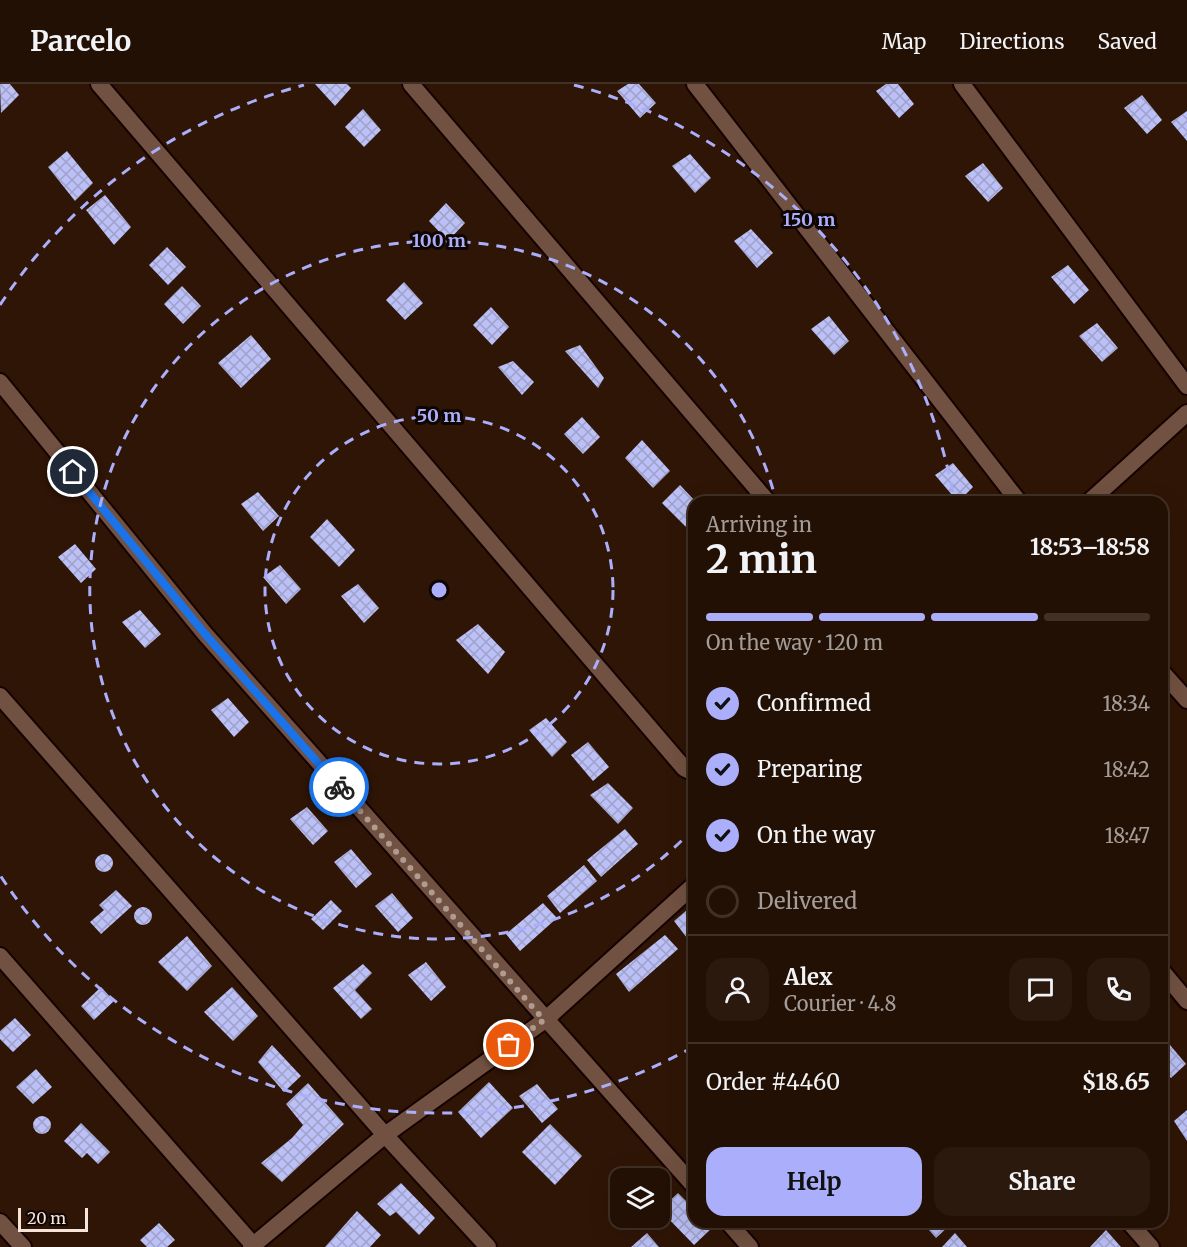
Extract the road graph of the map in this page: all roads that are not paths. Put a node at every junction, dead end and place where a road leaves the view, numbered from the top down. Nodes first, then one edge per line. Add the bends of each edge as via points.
1 (99, 84) edge
2 (411, 84) edge
3 (695, 84) edge
4 (962, 84) edge
5 (0, 382) edge
6 (1187, 386) edge
7 (1187, 413) edge
8 (763, 496) edge
9 (1013, 496) edge
10 (1096, 496) edge
11 (1168, 679) edge
12 (0, 696) edge
13 (1187, 700) edge
14 (688, 770) edge
15 (688, 890) edge
16 (0, 956) edge
17 (1168, 977) edge
18 (1187, 1001) edge
19 (544, 1020) junction
20 (385, 1134) junction
21 (688, 1179) edge
22 (0, 1222) edge
23 (733, 1228) edge
24 (1134, 1228) edge
25 (253, 1246) edge
26 (23, 1247) edge
27 (488, 1247) edge
28 (750, 1247) edge
29 (1151, 1247) edge

1 - 14 street
2 - 8 street
3 - 9 street
4 - 6 street
5 - 19 street via 205,634
7 - 10 street
11 - 13 street
12 - 20 street
15 - 19 street
16 - 25 street
17 - 18 street
19 - 20 street
19 - 21 street
20 - 25 street
20 - 27 street
22 - 26 street
23 - 28 street
24 - 29 street

